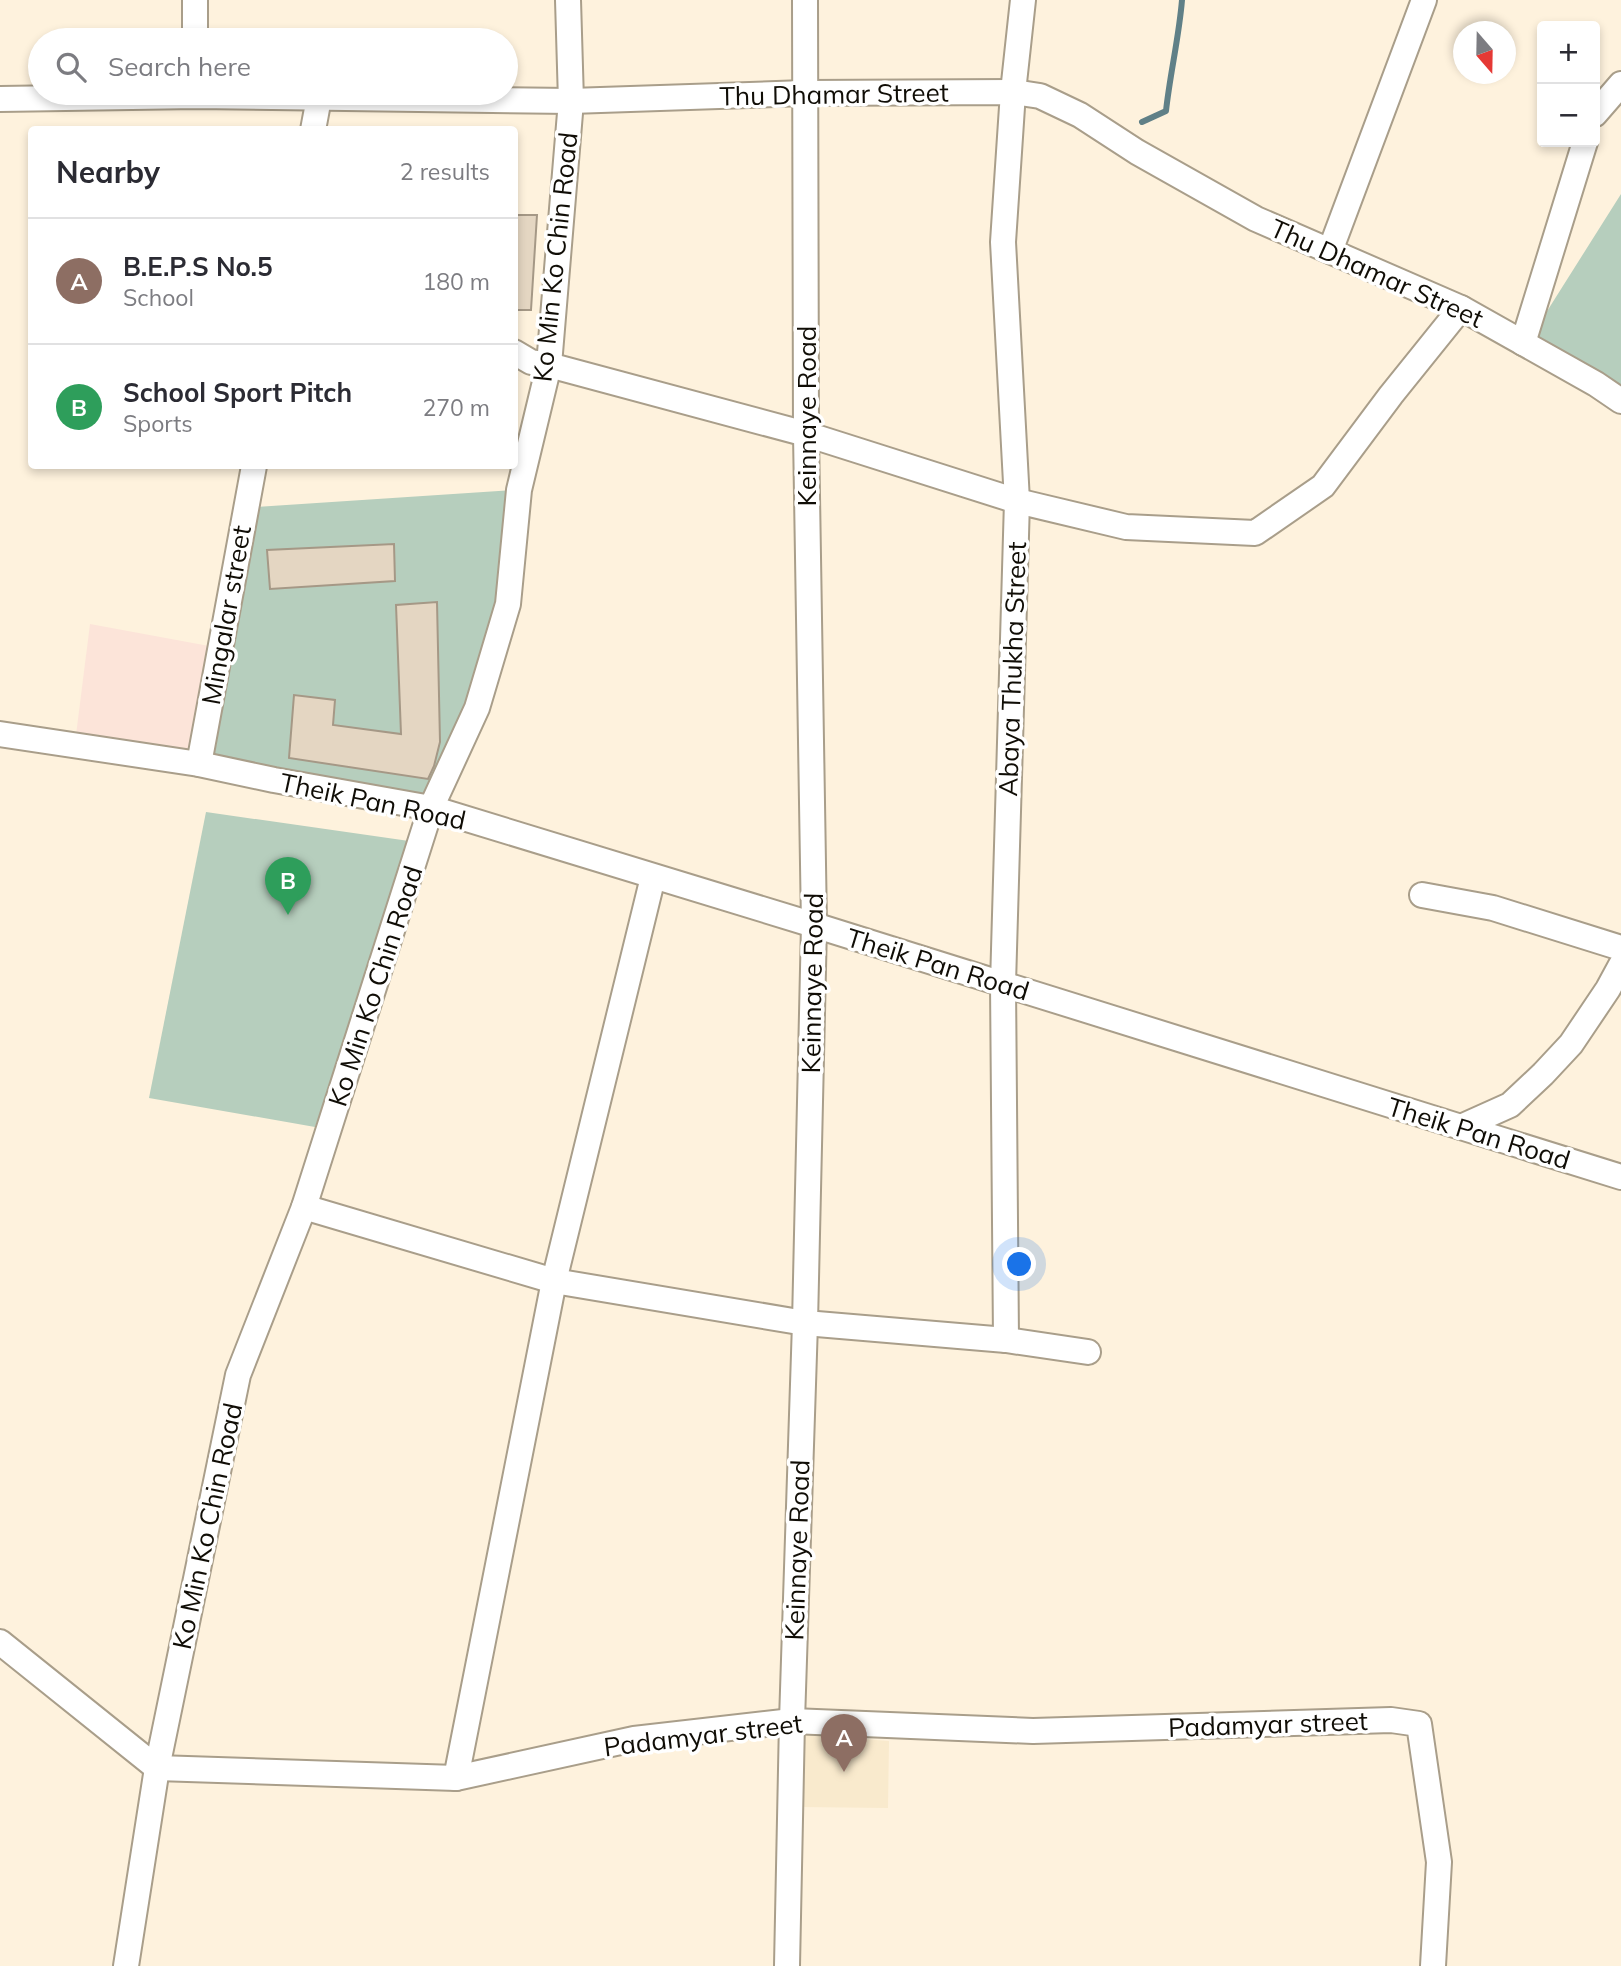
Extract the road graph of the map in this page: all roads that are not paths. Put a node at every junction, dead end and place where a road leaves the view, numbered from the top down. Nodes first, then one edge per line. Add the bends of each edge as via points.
1 (195, 0) edge
2 (568, 0) edge
3 (805, 0) edge
4 (1023, 0) edge
5 (1424, 0) edge
6 (195, 28) edge
7 (1621, 84) edge
8 (1013, 92) junction
9 (805, 93) junction
10 (28, 98) edge
11 (0, 99) edge
12 (518, 100) edge
13 (570, 101) junction
14 (318, 105) edge
15 (1600, 108) edge
16 (314, 126) edge
17 (1584, 147) edge
18 (1330, 251) junction
19 (1461, 308) junction
20 (1523, 343) junction
21 (518, 354) edge
22 (549, 365) junction
23 (1621, 401) edge
24 (806, 434) junction
25 (253, 469) edge
26 (1017, 502) junction
27 (0, 734) edge
28 (199, 764) junction
29 (431, 808) junction
30 (653, 877) junction
31 (1422, 895) dead end
32 (814, 925) junction
33 (1621, 948) edge
34 (1621, 965) edge
35 (1003, 984) junction
36 (1461, 1127) junction
37 (1621, 1177) edge
38 (304, 1207) junction
39 (554, 1281) junction
40 (805, 1323) junction
41 (1006, 1340) junction
42 (1087, 1352) dead end
43 (0, 1642) edge
44 (792, 1721) junction
45 (157, 1768) junction
46 (456, 1778) junction
47 (126, 1966) edge
48 (787, 1966) edge
49 (1433, 1966) edge

1 - 6 street
2 - 13 street, Ko Min Ko Chin Road
3 - 9 street, Keinnaye Road
4 - 8 street, Abaya Thukha Street
5 - 18 street
7 - 15 street
8 - 9 street, Thu Dhamar Street
8 - 18 street, Thu Dhamar Street via 1040,96 1080,115 1256,219
8 - 26 street, Abaya Thukha Street via 1003,242
9 - 13 street, Thu Dhamar Street
9 - 24 street, Keinnaye Road
10 - 11 street, Thu Dhamar Street
12 - 13 street, Thu Dhamar Street
13 - 22 street, Ko Min Ko Chin Road
14 - 16 street
17 - 20 street
18 - 19 street, Thu Dhamar Street
19 - 20 street, Thu Dhamar Street
19 - 26 street via 1323,486 1255,533 1126,527
20 - 23 street, Thu Dhamar Street
21 - 22 street
22 - 24 street
22 - 29 street, Ko Min Ko Chin Road via 519,491 508,604 477,708
24 - 26 street
24 - 32 street, Keinnaye Road
25 - 28 street, Mingalar street
26 - 35 street, Abaya Thukha Street
27 - 28 street, Theik Pan Road
28 - 29 street, Theik Pan Road
29 - 30 street, Theik Pan Road
29 - 38 street, Ko Min Ko Chin Road
30 - 32 street, Theik Pan Road
30 - 39 street
31 - 33 street via 1493,908
32 - 35 street, Theik Pan Road
32 - 40 street, Keinnaye Road
34 - 36 street via 1571,1044 1543,1074 1510,1105
35 - 36 street, Theik Pan Road
35 - 41 street, Abaya Thukha Street
36 - 37 street, Theik Pan Road
38 - 39 street
38 - 45 street, Ko Min Ko Chin Road via 239,1375
39 - 40 street
39 - 46 street
40 - 41 street
40 - 44 street, Keinnaye Road
41 - 42 street
43 - 45 street
44 - 46 street, Padamyar street via 634,1739
44 - 48 street, Keinnaye Road
44 - 49 street, Padamyar street via 1032,1731 1391,1720 1419,1724 1439,1862
45 - 46 street, Padamyar street
45 - 47 street, Ko Min Ko Chin Road

